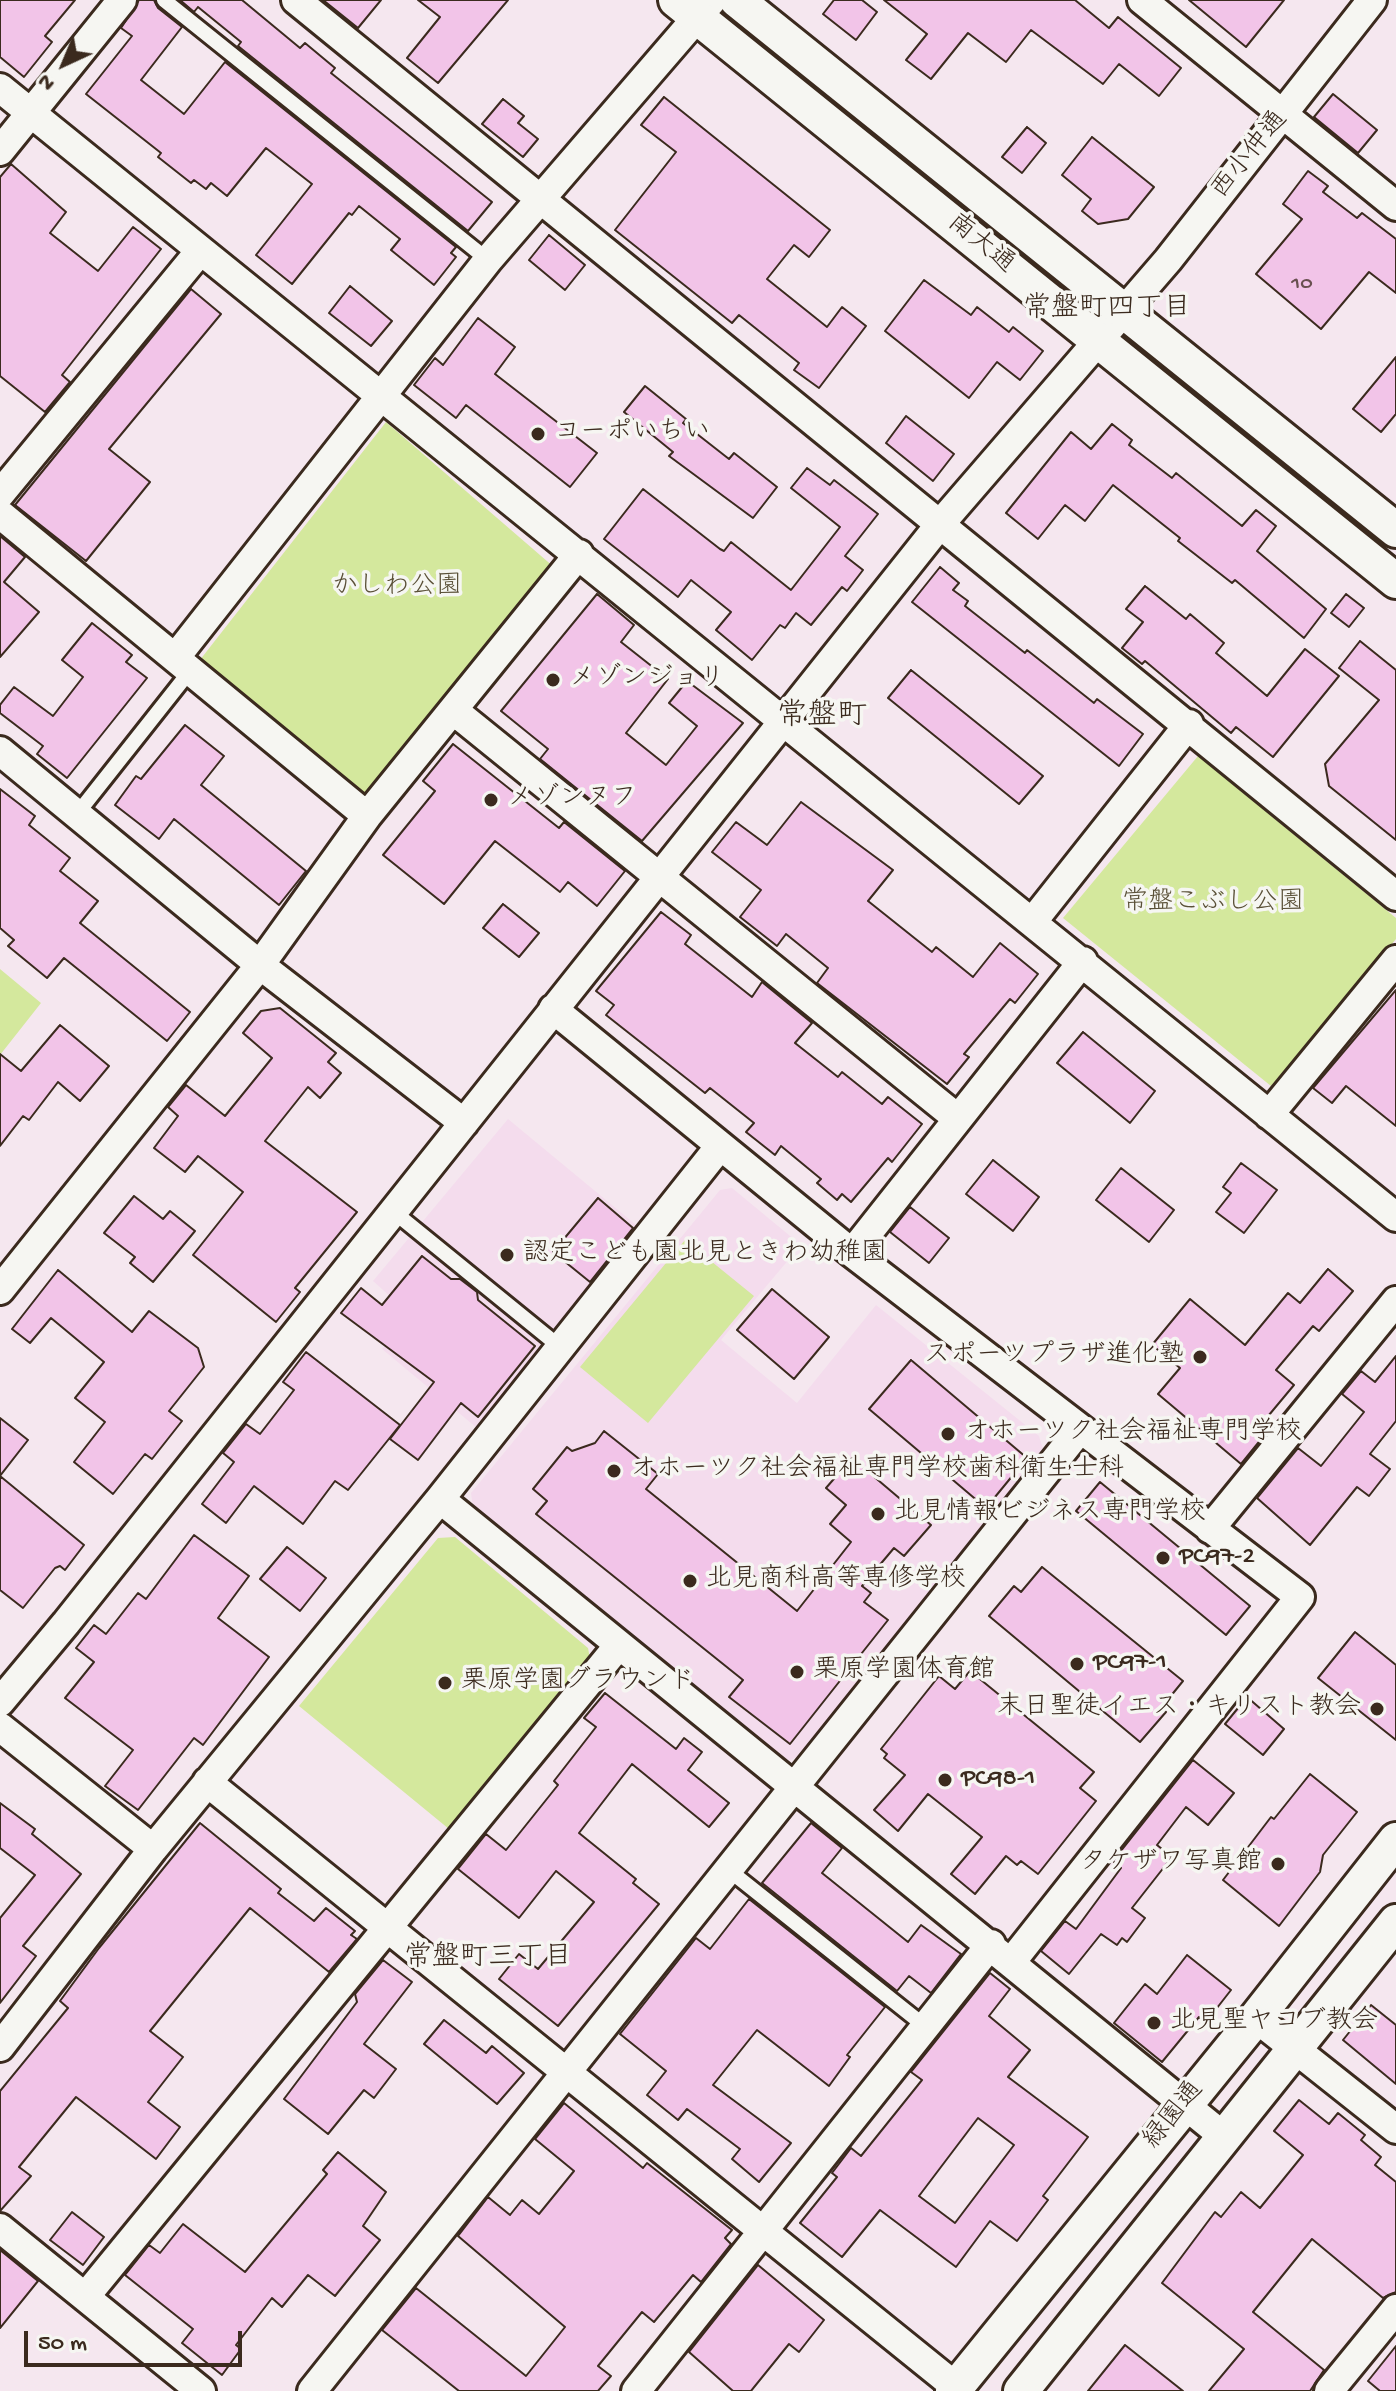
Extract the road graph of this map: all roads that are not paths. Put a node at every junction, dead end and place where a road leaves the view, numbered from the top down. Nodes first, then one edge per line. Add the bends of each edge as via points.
1 (122, 0) edge
2 (164, 0) edge
3 (296, 0) edge
4 (737, 0) edge
5 (1142, 0) edge
6 (1372, 0) edge
7 (695, 6) edge
8 (0, 88) edge
9 (31, 113) junction
10 (1285, 115) junction
11 (0, 151) edge
12 (540, 197) junction
13 (1396, 206) edge
14 (200, 251) junction
15 (488, 260) junction
16 (1125, 309) junction
17 (1098, 341) junction
18 (381, 393) junction
19 (0, 494) edge
20 (0, 514) edge
21 (941, 523) junction
22 (1396, 530) edge
23 (579, 554) junction
24 (1396, 581) edge
25 (182, 664) junction
26 (453, 710) junction
27 (785, 722) junction
28 (1189, 724) junction
29 (0, 751) edge
30 (77, 814) junction
31 (367, 816) junction
32 (658, 877) junction
33 (1396, 896) edge
34 (1033, 921) junction
35 (1396, 960) edge
36 (1083, 961) junction
37 (260, 965) junction
38 (553, 1009) junction
39 (1269, 1115) junction
40 (957, 1118) junction
41 (464, 1123) junction
42 (720, 1146) junction
43 (394, 1212) junction
44 (1396, 1217) edge
45 (852, 1253) junction
46 (0, 1290) edge
47 (1396, 1301) edge
48 (560, 1347) junction
49 (1080, 1429) junction
50 (440, 1499) junction
51 (1210, 1529) junction
52 (619, 1645) junction
53 (0, 1702) edge
54 (0, 1727) edge
55 (207, 1782) junction
56 (797, 1788) junction
57 (1396, 1840) edge
58 (153, 1849) junction
59 (730, 1871) junction
60 (1396, 1922) edge
61 (387, 1930) junction
62 (1001, 1953) junction
63 (1256, 2018) junction
64 (926, 2027) junction
65 (1294, 2046) junction
66 (0, 2047) edge
67 (568, 2072) junction
68 (1184, 2104) junction
69 (1396, 2129) edge
70 (1222, 2135) junction
71 (0, 2228) edge
72 (764, 2231) junction
73 (85, 2297) junction
74 (1396, 2309) edge
75 (1336, 2389) edge
76 (956, 2390) edge
77 (201, 2391) edge
78 (312, 2391) edge
79 (636, 2391) edge
80 (1021, 2391) edge

1 - 9 street
2 - 15 lane
3 - 12 street
4 - 16 street, 南大通
5 - 10 street
6 - 10 street, 西小仲通
7 - 12 street
7 - 17 street, 南大通
8 - 9 street
9 - 11 street
9 - 14 street
10 - 13 street
10 - 16 street, 西小仲通
12 - 15 street
12 - 21 street
14 - 18 street
14 - 19 street
15 - 18 street
16 - 17 street, 西小仲通
16 - 22 street, 南大通
17 - 21 street, 西小仲通
17 - 24 street, 南大通
18 - 23 street
18 - 25 street
20 - 25 street
21 - 27 street, 西小仲通
21 - 28 street
23 - 26 street
23 - 27 street
25 - 30 lane
25 - 31 street
26 - 31 street
26 - 32 street
27 - 32 street, 西小仲通
27 - 34 street
28 - 33 street
28 - 34 street
29 - 30 street
30 - 37 street
31 - 37 street
32 - 38 street, 西小仲通
32 - 40 street
34 - 36 street
35 - 39 street
36 - 39 street
36 - 40 street
37 - 41 street
37 - 46 street
38 - 41 street, 西小仲通
38 - 42 street
39 - 44 street
40 - 45 street
41 - 43 street, 西小仲通
42 - 45 street
42 - 48 street
43 - 48 lane
43 - 53 street, 西小仲通
45 - 49 street
47 - 51 street
48 - 50 street
49 - 51 street
49 - 56 street
50 - 52 street
50 - 55 street
51 - 62 street via 1300,1597
52 - 56 street
52 - 61 street
54 - 58 street
55 - 58 street
55 - 61 street
56 - 59 street
56 - 62 street
57 - 63 street, 緑園通
58 - 66 street
59 - 64 lane
59 - 67 street
60 - 65 street, 緑園通
61 - 67 street
61 - 73 street
62 - 64 street
62 - 68 street
63 - 65 street
63 - 68 street, 緑園通
64 - 72 street
65 - 69 street
65 - 70 street, 緑園通
67 - 72 street
67 - 78 street
68 - 70 street
68 - 76 street, 緑園通
70 - 80 street, 緑園通
71 - 73 street
72 - 76 street
72 - 79 street
73 - 77 street
74 - 75 street

